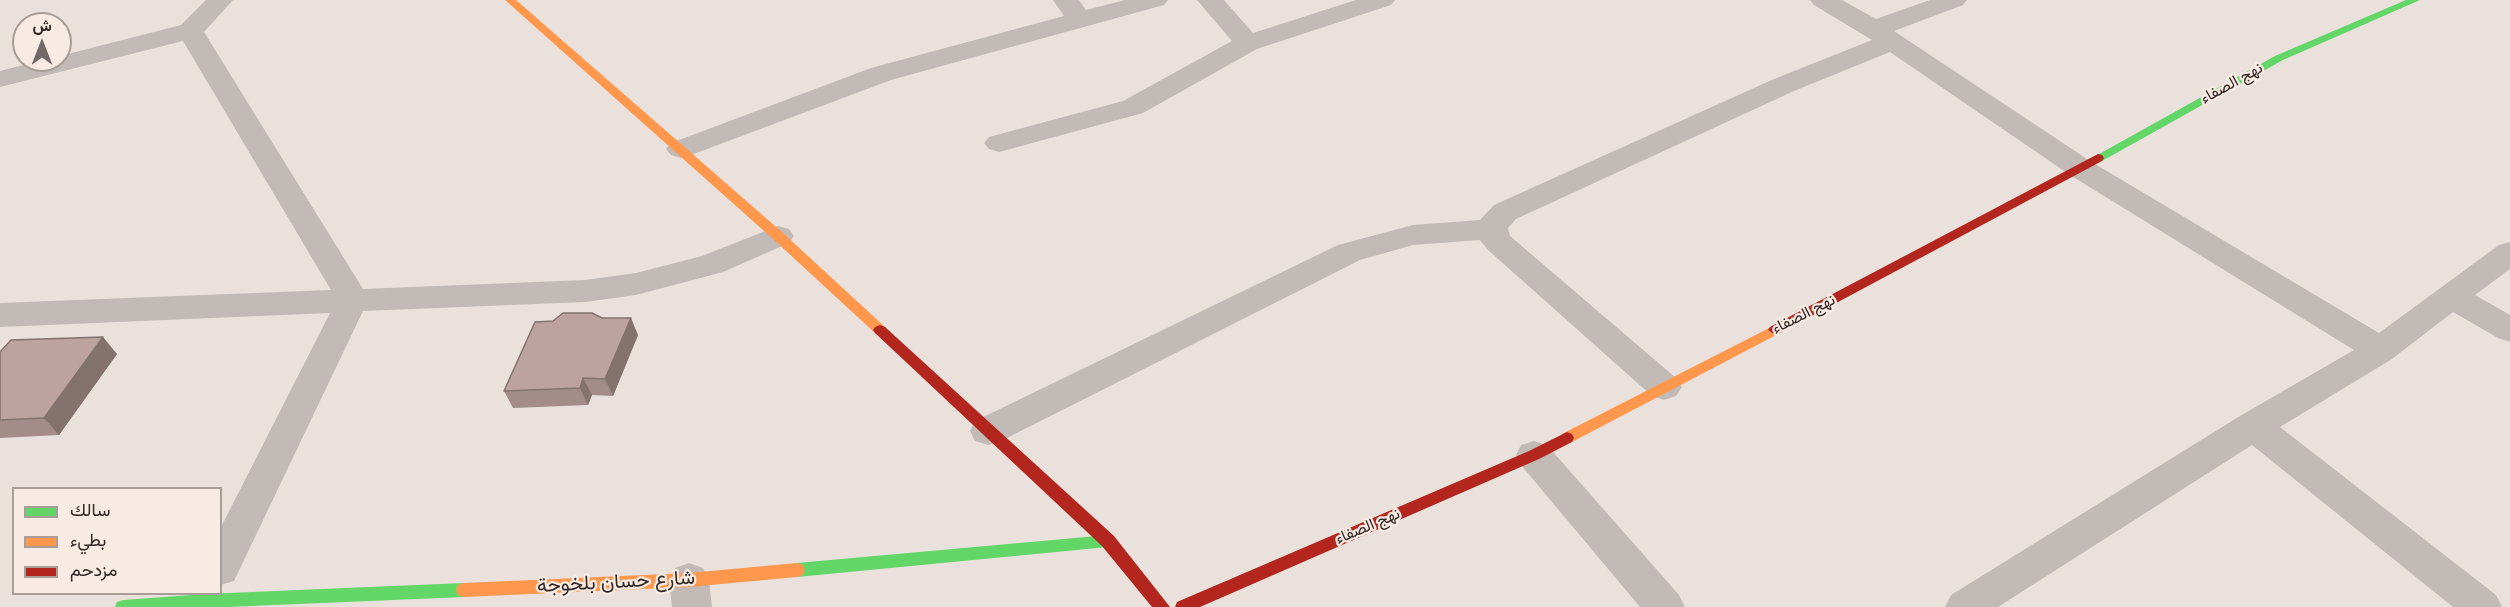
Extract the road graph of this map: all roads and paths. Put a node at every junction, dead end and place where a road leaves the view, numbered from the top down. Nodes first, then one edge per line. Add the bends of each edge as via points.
1 (220, 0) edge
2 (510, 0) edge
3 (1155, 0) edge
4 (1210, 0) edge
5 (1382, 0) edge
6 (1823, 0) edge
7 (1954, 0) edge
8 (2415, 0) edge
9 (1072, 10) edge
10 (190, 31) junction
11 (1883, 35) junction
12 (1248, 43) junction
13 (0, 79) edge
14 (999, 143) dead end
15 (681, 149) junction
16 (2080, 168) junction
17 (1492, 229) junction
18 (778, 236) junction
19 (2510, 253) edge
20 (2452, 297) junction
21 (353, 299) junction
22 (0, 315) edge
23 (2510, 330) edge
24 (2380, 350) junction
25 (1664, 387) junction
26 (2253, 426) junction
27 (988, 431) junction
28 (1534, 455) junction
29 (1108, 541) junction
30 (222, 566) edge
31 (222, 588) edge
32 (690, 593) edge
33 (179, 595) edge
34 (123, 607) edge
35 (1162, 607) edge
36 (1183, 607) edge
37 (1665, 607) edge
38 (1965, 607) edge
39 (2482, 607) edge

1 - 10 street
2 - 15 street
3 - 9 street
4 - 12 street
5 - 12 street
6 - 11 street
7 - 11 street
8 - 16 street, نهج الصفاء via 2279,58
9 - 15 street via 881,74
10 - 13 street
10 - 21 street
11 - 16 street
11 - 17 street via 1784,85 1505,212
12 - 14 street via 1133,106
15 - 18 street
16 - 24 street
16 - 25 street, نهج الصفاء
17 - 25 street via 1499,243
17 - 27 street via 1413,235 1349,252
18 - 21 street via 712,264 636,284 585,291
18 - 27 street
19 - 20 street
20 - 23 street
20 - 24 street
21 - 22 street
21 - 30 street
24 - 26 street
25 - 28 street, نهج الصفاء
26 - 38 street
26 - 39 street
27 - 29 street
28 - 36 street, نهج الصفاء
28 - 37 street
29 - 32 street, شارع حسان بلخوجة
29 - 35 street
31 - 32 street, شارع حسان بلخوجة
33 - 34 street, شارع حسان بلخوجة

